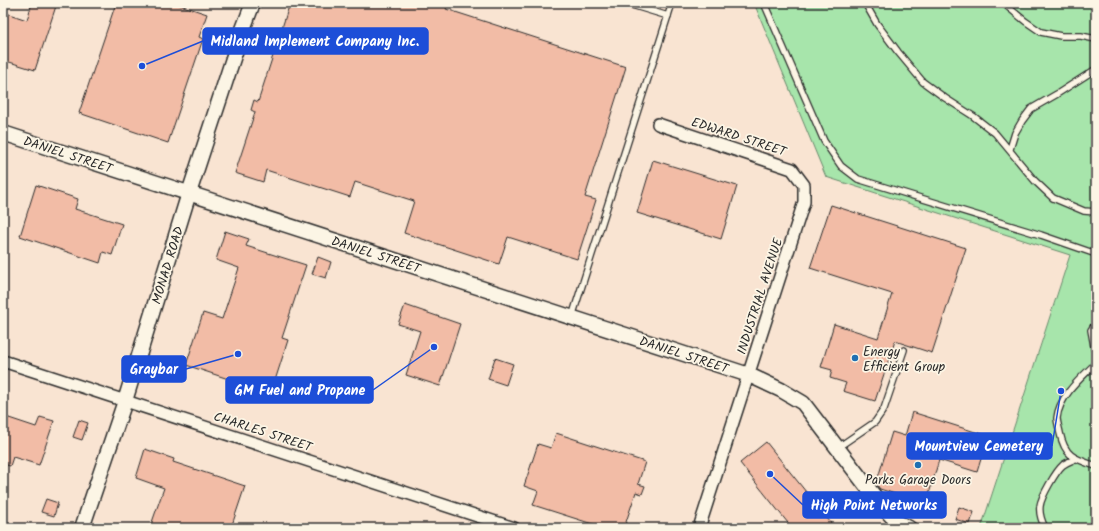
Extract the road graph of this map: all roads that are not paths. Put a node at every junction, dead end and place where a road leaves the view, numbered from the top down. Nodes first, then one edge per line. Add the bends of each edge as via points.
1 (253, 3) edge
2 (625, 3) edge
3 (672, 3) edge
4 (764, 3) edge
5 (865, 3) edge
6 (1006, 3) edge
7 (668, 16) junction
8 (1096, 39) edge
9 (1096, 69) edge
10 (658, 124) dead end
11 (3, 133) edge
12 (1010, 149) junction
13 (804, 185) joint
14 (189, 193) junction
15 (1096, 212) edge
16 (1096, 254) edge
17 (572, 317) junction
18 (1096, 323) edge
19 (904, 350) dead end
20 (1096, 357) edge
21 (3, 361) edge
22 (1096, 363) edge
23 (749, 375) junction
24 (125, 401) junction
25 (837, 448) junction
26 (1075, 459) junction
27 (1096, 466) edge
28 (82, 528) edge
29 (514, 528) edge
30 (698, 528) edge
31 (909, 528) edge
32 (1045, 528) edge

1 - 14 street, MONAD ROAD
2 - 7 lane
3 - 7 lane
4 - 16 lane via 824,140 841,166 858,179
5 - 12 lane via 877,24 923,82 973,116
6 - 8 lane via 1041,32
7 - 17 lane
9 - 12 lane via 1031,109 1015,134
10 - 13 street, EDWARD STREET via 792,169
11 - 14 street, DANIEL STREET
12 - 15 lane via 1035,181 1053,198 1084,211
13 - 23 street, INDUSTRIAL AVENUE via 804,202
14 - 17 street, DANIEL STREET
14 - 24 street, MONAD ROAD
17 - 23 street, DANIEL STREET
18 - 20 lane via 1092,330
19 - 25 lane via 884,409 875,422
21 - 24 street, CHARLES STREET
22 - 26 lane via 1061,404 1057,418 1062,441
23 - 25 street, DANIEL STREET via 803,403
23 - 30 street, INDUSTRIAL AVENUE
24 - 28 street, MONAD ROAD
24 - 29 street, CHARLES STREET
25 - 31 street, DANIEL STREET via 881,505 897,522
26 - 27 lane
26 - 32 lane via 1059,469 1046,491 1040,506

